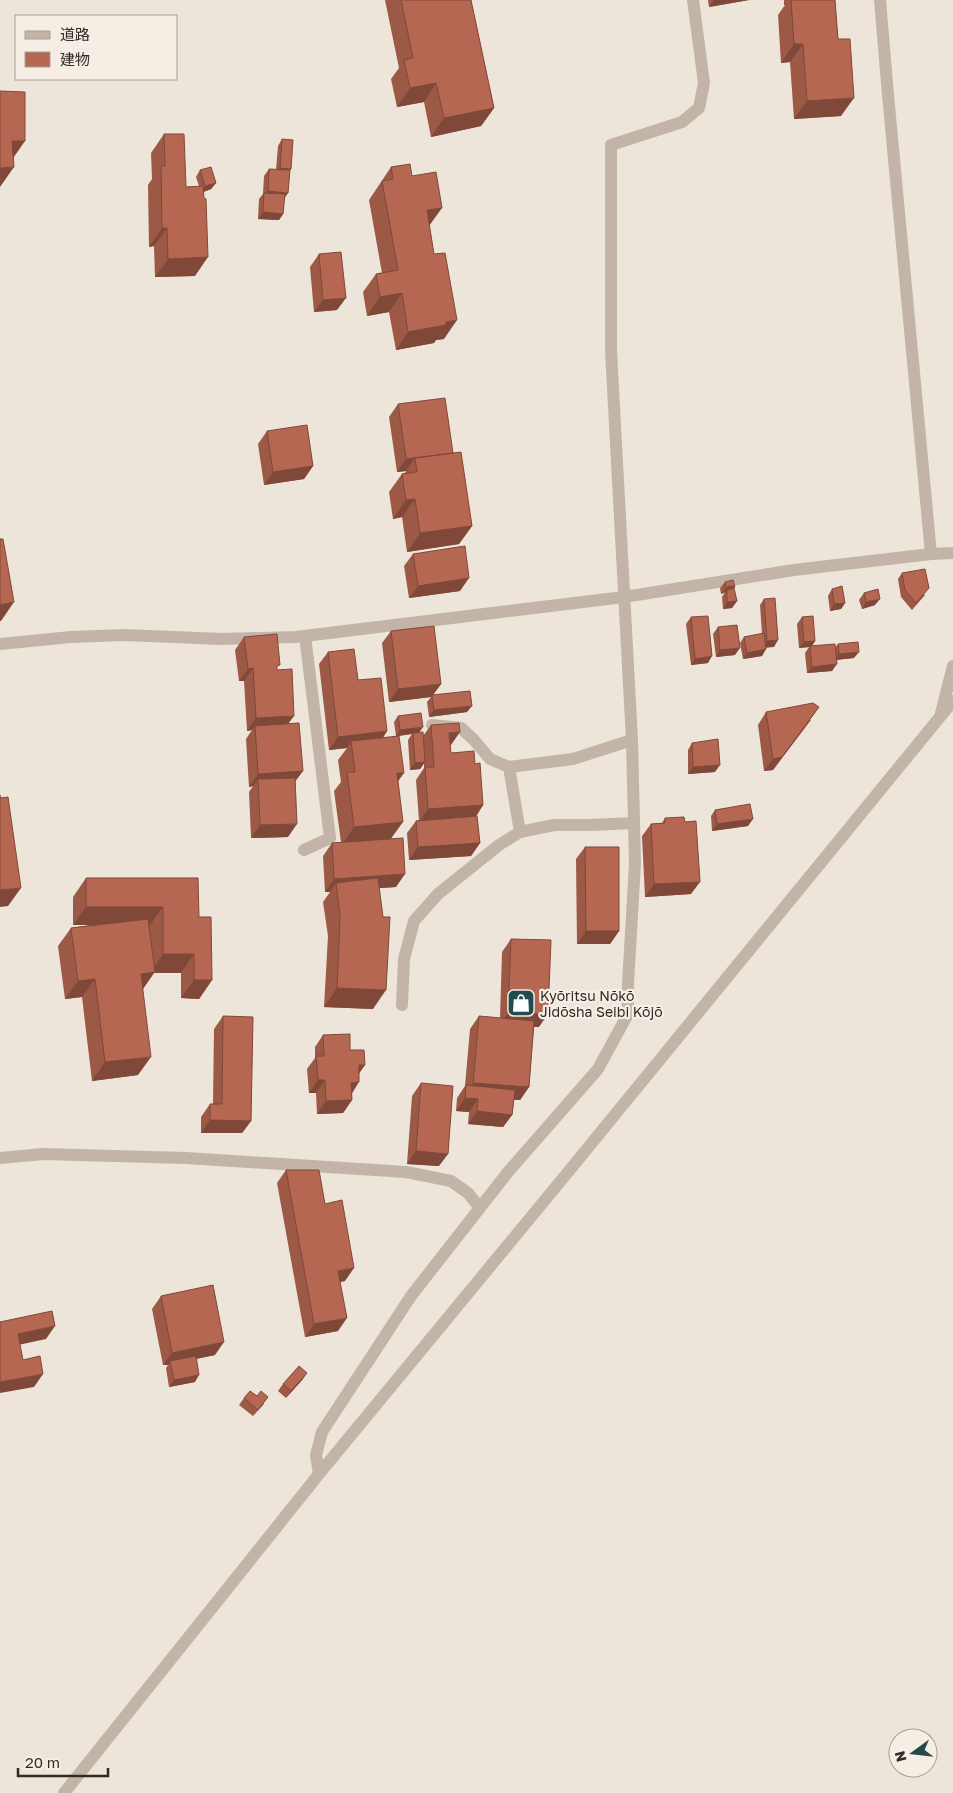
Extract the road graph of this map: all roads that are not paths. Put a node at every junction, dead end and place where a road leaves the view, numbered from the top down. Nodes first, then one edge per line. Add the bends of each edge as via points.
1 (693, 0) edge
2 (880, 0) edge
3 (953, 553) edge
4 (932, 554) junction
5 (624, 597) junction
6 (305, 636) junction
7 (0, 644) edge
8 (953, 666) edge
9 (953, 701) edge
10 (940, 718) junction
11 (432, 725) edge
12 (632, 740) junction
13 (509, 767) junction
14 (634, 823) junction
15 (520, 832) junction
16 (304, 850) dead end
17 (402, 1004) dead end
18 (0, 1158) edge
19 (480, 1208) junction
20 (319, 1474) junction
21 (64, 1793) edge

1 - 5 street via 704,83 699,108 682,122 611,145 611,351
2 - 4 street
3 - 4 street
4 - 5 street via 794,570
5 - 6 street
5 - 12 street
6 - 7 street via 222,639 71,637
6 - 16 street via 330,838
8 - 10 street
9 - 10 street
10 - 20 street
11 - 13 street via 461,728 490,759
12 - 13 street via 573,759
12 - 14 street
13 - 15 street
14 - 15 street via 554,825
14 - 19 street via 628,1014 598,1069
15 - 17 street via 438,894 414,921 404,959
18 - 19 street via 43,1154 176,1158 406,1172 451,1181 468,1193
19 - 20 street via 411,1296 322,1432 316,1455
20 - 21 street

